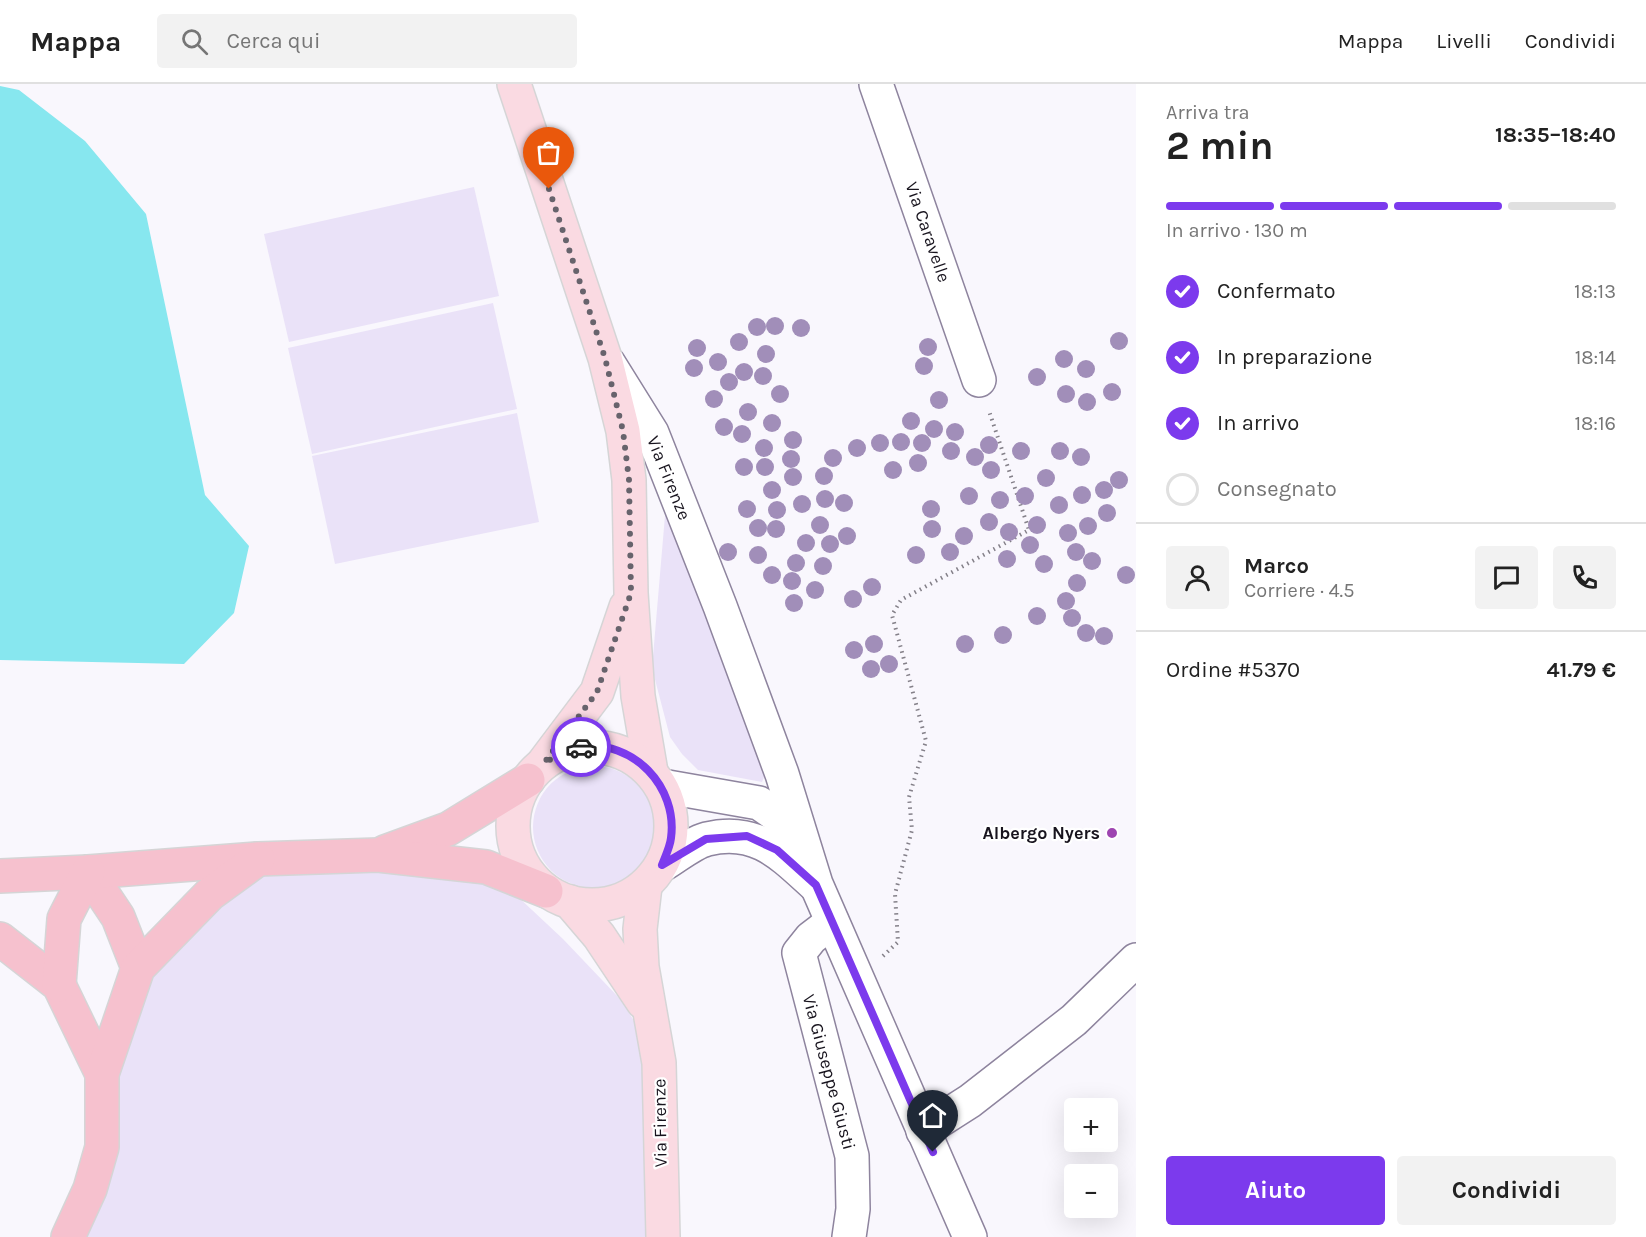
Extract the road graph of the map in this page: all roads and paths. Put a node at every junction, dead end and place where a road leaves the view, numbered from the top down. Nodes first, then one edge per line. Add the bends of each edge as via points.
1 (514, 84) edge
2 (876, 84) edge
3 (605, 358) junction
4 (979, 380) joint
5 (631, 593) junction
6 (536, 771) junction
7 (656, 779) junction
8 (798, 830) junction
9 (378, 855) junction
10 (258, 859) junction
11 (88, 872) junction
12 (654, 875) junction
13 (0, 876) edge
14 (816, 885) junction
15 (558, 897) junction
16 (832, 922) junction
17 (0, 939) edge
18 (1136, 960) edge
19 (138, 968) junction
20 (856, 981) junction
21 (59, 986) junction
22 (649, 1011) junction
23 (102, 1074) junction
24 (923, 1131) junction
25 (68, 1237) edge
26 (663, 1237) edge
27 (849, 1237) edge
28 (970, 1237) edge

1 - 3 main road
2 - 4 street, Via Caravelle
3 - 5 main road, Via Firenze via 623,431 629,480
3 - 8 street, Via Firenze via 652,433 778,762
4 - 20 path via 1029,530 901,600 892,615 926,741 909,797 912,830 895,894 898,942
5 - 6 main road, Via Firenze via 597,692
5 - 7 main road, Via Firenze via 638,696
6 - 7 main road via 570,749 599,747 627,754
6 - 9 highway via 448,828
6 - 15 main road via 515,808 514,839 525,868
7 - 8 street via 759,803
7 - 12 main road via 671,812 671,839
8 - 14 street, Via Firenze
9 - 10 highway
9 - 15 highway via 486,867
10 - 11 highway
10 - 19 highway via 210,894
11 - 13 highway
11 - 19 highway via 118,917
11 - 21 highway via 64,919
12 - 14 street via 706,839 747,836 777,850
12 - 15 main road via 623,900 597,906
12 - 22 main road, Via Firenze via 640,930
14 - 16 street, Via Firenze
15 - 22 main road, Via Firenze via 599,936
16 - 20 street, Via Firenze
16 - 27 street, Via Giuseppe Giusti via 799,952 852,1156
17 - 21 highway
18 - 24 street via 1074,1020 970,1101
19 - 23 highway
20 - 24 street, Via Firenze
21 - 23 highway
22 - 26 main road, Via Firenze via 659,1063
23 - 25 highway via 102,1147 90,1189
24 - 28 street, Via Firenze

